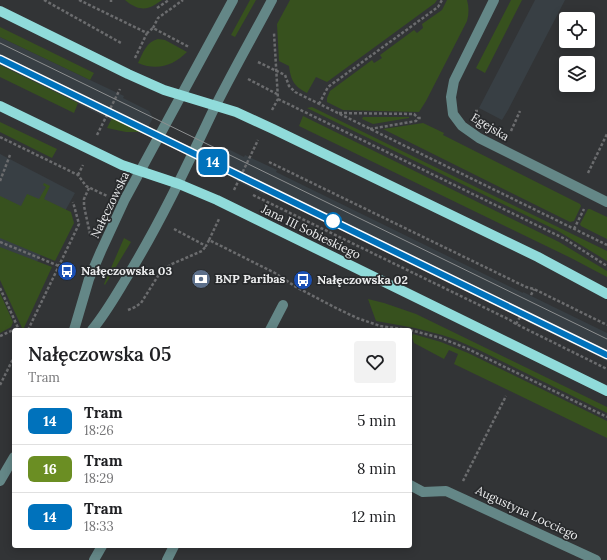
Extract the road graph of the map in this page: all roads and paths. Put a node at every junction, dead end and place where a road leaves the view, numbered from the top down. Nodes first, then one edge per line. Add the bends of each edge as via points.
1 (44, 0) edge
2 (79, 0) edge
3 (169, 0) edge
4 (183, 0) edge
5 (233, 0) edge
6 (272, 0) edge
7 (442, 0) edge
8 (494, 0) edge
9 (157, 8) dead end
10 (0, 11) edge
11 (153, 28) junction
12 (274, 28) dead end
13 (147, 33) junction
14 (121, 43) dead end
15 (192, 49) dead end
16 (255, 60) dead end
17 (132, 63) dead end
18 (276, 71) junction
19 (251, 80) dead end
20 (122, 85) dead end
21 (278, 94) junction
22 (181, 96) junction
23 (278, 99) junction
24 (319, 105) junction
25 (0, 106) edge
26 (216, 106) junction
27 (475, 111) dead end
28 (479, 111) dead end
29 (520, 111) dead end
30 (337, 113) junction
31 (271, 114) dead end
32 (101, 129) dead end
33 (369, 129) junction
34 (511, 131) dead end
35 (607, 134) edge
36 (0, 137) edge
37 (602, 144) junction
38 (607, 146) edge
39 (254, 149) dead end
40 (10, 155) dead end
41 (85, 161) dead end
42 (269, 162) dead end
43 (140, 172) junction
44 (78, 175) junction
45 (0, 181) edge
46 (179, 184) junction
47 (89, 188) junction
48 (580, 189) junction
49 (232, 193) dead end
50 (253, 195) dead end
51 (591, 195) junction
52 (108, 197) dead end
53 (73, 202) dead end
54 (607, 202) edge
55 (216, 226) dead end
56 (574, 229) junction
57 (184, 234) dead end
58 (209, 240) junction
59 (0, 242) edge
60 (607, 245) edge
61 (206, 246) junction
62 (96, 263) junction
63 (59, 266) junction
64 (607, 266) edge
65 (0, 288) edge
66 (534, 289) junction
67 (607, 294) edge
68 (531, 295) dead end
69 (283, 305) dead end
70 (520, 317) dead end
71 (101, 319) junction
72 (516, 324) junction
73 (607, 325) edge
74 (18, 328) edge
75 (29, 328) edge
76 (75, 328) edge
77 (94, 328) edge
78 (271, 328) edge
79 (394, 328) edge
80 (12, 331) edge
81 (412, 331) edge
82 (0, 336) edge
83 (12, 361) edge
84 (607, 369) edge
85 (0, 385) edge
86 (607, 391) edge
87 (506, 396) dead end
88 (607, 416) edge
89 (12, 460) edge
90 (0, 481) edge
91 (412, 487) edge
92 (457, 495) junction
93 (101, 548) edge
94 (173, 548) edge
95 (94, 560) edge
96 (167, 560) edge
97 (596, 560) edge

1 - 14 path
2 - 13 path
3 - 9 path
4 - 11 path via 158,18
5 - 22 street, Nałęczowska
6 - 26 street
7 - 24 path via 438,7 328,87
8 - 48 street, Egejska via 454,82 453,114 462,126 478,138
10 - 22 main road via 132,76
11 - 13 path
11 - 15 path
12 - 18 path
13 - 17 path
16 - 18 path
18 - 21 path
18 - 24 path via 284,76 291,90
19 - 21 path
20 - 32 path
21 - 23 path
22 - 26 main road
22 - 43 street, Nałęczowska
23 - 31 path
23 - 64 path via 565,239
24 - 30 path
25 - 43 main road, Jana III Sobieskiego
26 - 46 street
26 - 67 main road via 249,117 283,133 538,257
27 - 28 path
29 - 34 path
30 - 33 path
30 - 33 path via 414,114 419,118 416,121
33 - 56 path
35 - 37 path
36 - 44 path
37 - 38 path
37 - 48 path
39 - 49 path
40 - 45 path
41 - 44 path
42 - 66 path
43 - 46 main road, Jana III Sobieskiego
43 - 62 street, Nałęczowska
44 - 47 path
46 - 71 street
46 - 86 main road, Jana III Sobieskiego via 217,200
47 - 52 path
47 - 62 path via 84,206
48 - 51 street, Egejska
50 - 72 path
51 - 54 street, Egejska
51 - 56 path
53 - 63 path via 79,224
55 - 58 path
56 - 60 path
57 - 61 path
58 - 61 path
58 - 79 path via 350,314 380,326
59 - 63 path
61 - 71 path via 202,251 160,272 139,305
62 - 76 street, Nałęczowska
63 - 75 path
65 - 74 path
66 - 68 path
66 - 73 path
69 - 78 street
70 - 72 path
71 - 77 street
72 - 84 path
80 - 82 path
81 - 88 path via 466,348
83 - 85 path
87 - 92 path
89 - 90 street
91 - 92 street, Augustyna Locciego via 423,492 446,491
92 - 97 street, Augustyna Locciego
93 - 95 street
94 - 96 street

